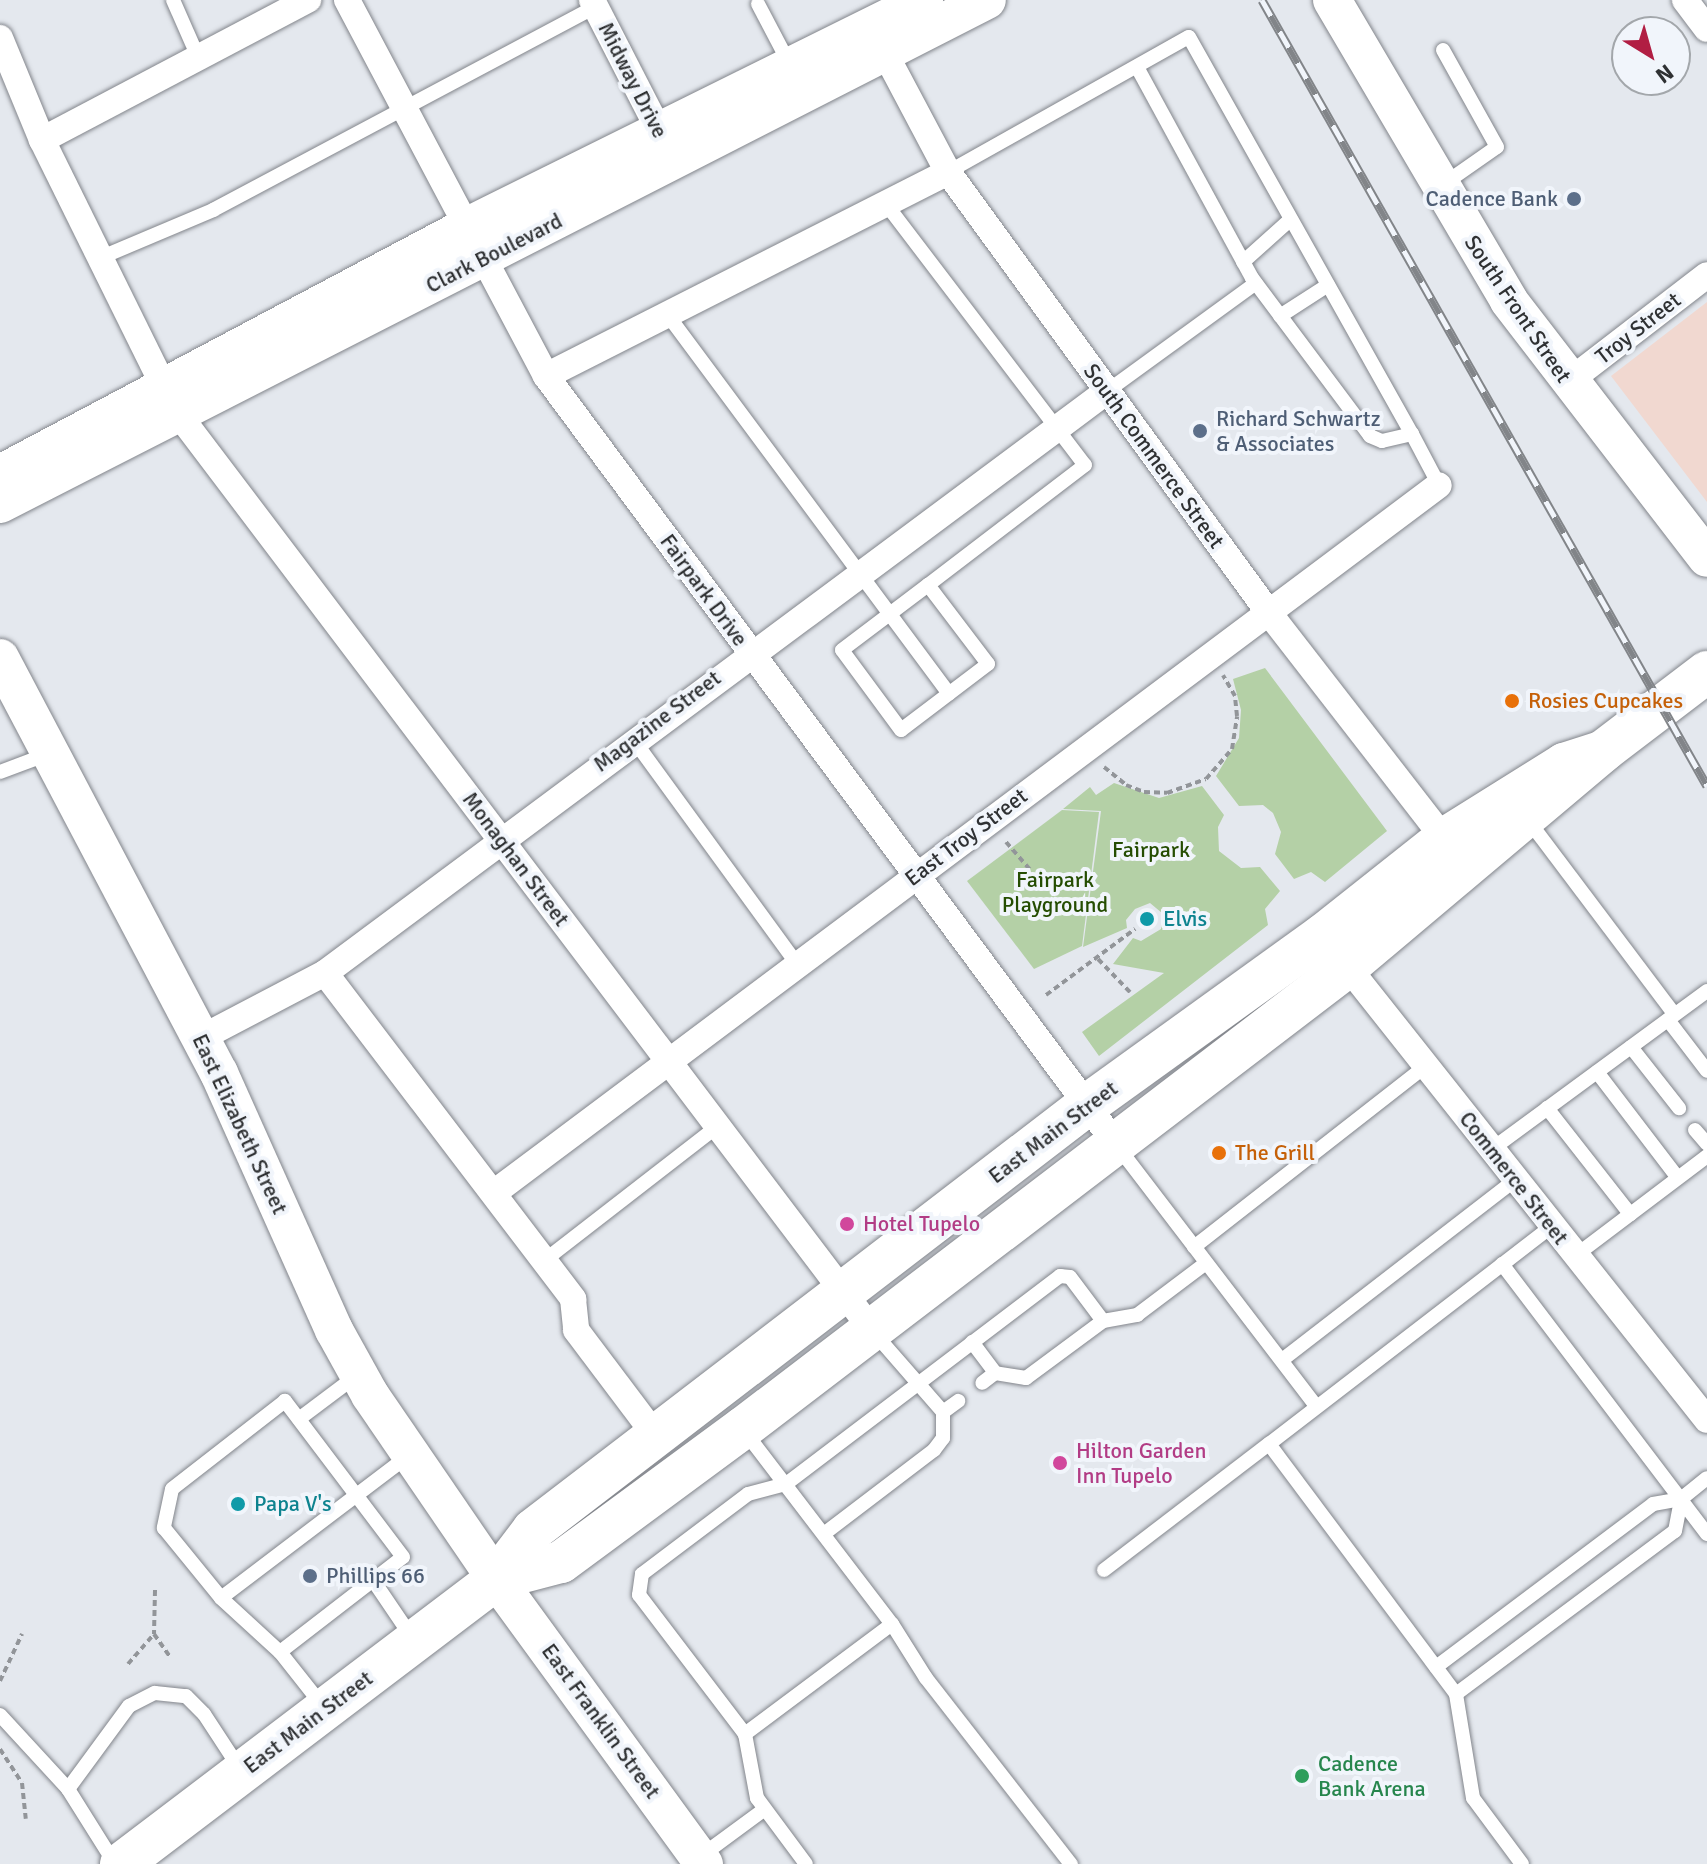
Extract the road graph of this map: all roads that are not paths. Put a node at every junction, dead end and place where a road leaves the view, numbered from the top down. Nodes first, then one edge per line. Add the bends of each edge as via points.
1 (173, 0) edge
2 (308, 0) edge
3 (347, 0) edge
4 (924, 0) edge
5 (987, 0) edge
6 (1332, 0) edge
7 (1685, 0) edge
8 (594, 3) edge
9 (758, 4) dead end
10 (1707, 29) edge
11 (0, 38) edge
12 (877, 38) junction
13 (1443, 50) dead end
14 (198, 57) junction
15 (791, 67) junction
16 (1137, 67) junction
17 (404, 109) junction
18 (42, 140) junction
19 (667, 147) junction
20 (948, 172) junction
21 (1439, 187) junction
22 (886, 204) junction
23 (1291, 219) junction
24 (476, 243) junction
25 (102, 257) junction
26 (1243, 262) junction
27 (1707, 275) edge
28 (1256, 283) junction
29 (1328, 285) junction
30 (667, 314) junction
31 (1280, 316) junction
32 (546, 376) junction
33 (1568, 382) junction
34 (1106, 392) junction
35 (170, 399) junction
36 (1057, 428) junction
37 (1412, 434) junction
38 (0, 474) edge
39 (1439, 485) joint
40 (0, 504) edge
41 (1707, 558) edge
42 (860, 573) junction
43 (928, 585) junction
44 (890, 613) junction
45 (1269, 613) junction
46 (751, 654) junction
47 (0, 658) edge
48 (1707, 672) edge
49 (949, 694) junction
50 (633, 739) junction
51 (1602, 752) junction
52 (48, 754) junction
53 (0, 772) edge
54 (1526, 816) junction
55 (500, 838) junction
56 (1455, 853) junction
57 (918, 873) junction
58 (1335, 951) junction
59 (797, 964) junction
60 (325, 973) junction
61 (1707, 991) edge
62 (1671, 1017) junction
63 (201, 1038) junction
64 (1631, 1047) junction
65 (669, 1062) junction
66 (1426, 1066) junction
67 (1707, 1071) edge
68 (1597, 1072) junction
69 (1087, 1105) junction
70 (1547, 1108) junction
71 (1679, 1108) dead end
72 (718, 1126) junction
73 (1695, 1130) dead end
74 (1116, 1144) junction
75 (1707, 1144) edge
76 (1492, 1149) junction
77 (1707, 1156) edge
78 (1678, 1178) junction
79 (1515, 1180) junction
80 (495, 1192) junction
81 (1630, 1214) junction
82 (1551, 1227) junction
83 (1194, 1247) junction
84 (1575, 1256) junction
85 (545, 1260) junction
86 (1206, 1263) junction
87 (1502, 1264) junction
88 (844, 1293) junction
89 (1103, 1321) junction
90 (872, 1330) junction
91 (972, 1342) junction
92 (1282, 1360) junction
93 (995, 1373) junction
94 (359, 1374) junction
95 (920, 1382) junction
96 (982, 1383) dead end
97 (958, 1401) dead end
98 (1317, 1407) junction
99 (943, 1412) junction
100 (299, 1419) junction
101 (1707, 1420) edge
102 (743, 1428) junction
103 (656, 1436) junction
104 (1269, 1444) junction
105 (409, 1456) junction
106 (1707, 1478) edge
107 (786, 1484) junction
108 (357, 1496) junction
109 (1681, 1499) junction
110 (825, 1533) junction
111 (1707, 1534) edge
112 (1104, 1570) dead end
113 (496, 1579) junction
114 (373, 1580) junction
115 (221, 1598) junction
116 (892, 1624) junction
117 (415, 1641) junction
118 (280, 1652) junction
119 (1436, 1667) junction
120 (1456, 1694) junction
121 (325, 1709) junction
122 (0, 1715) edge
123 (745, 1734) junction
124 (242, 1772) junction
125 (68, 1789) junction
126 (765, 1809) junction
127 (702, 1860) edge
128 (118, 1864) edge
129 (806, 1864) edge
130 (1071, 1864) edge
131 (1522, 1864) edge

1 - 14 lane
2 - 14 street
3 - 17 street, Fairpark Drive
4 - 12 street, Clark Boulevard
5 - 12 street, Clark Boulevard
6 - 21 street, South Front Street
7 - 10 street
8 - 17 lane
8 - 19 street, Midway Drive
9 - 15 lane
11 - 18 street, Monaghan Street
12 - 15 street, Clark Boulevard
12 - 19 street, Clark Boulevard
12 - 20 street, South Commerce Street
13 - 21 lane via 1497,147
14 - 18 street
15 - 19 street, Clark Boulevard
16 - 20 lane
16 - 23 lane via 1189,37
16 - 26 lane
17 - 24 street, Fairpark Drive
17 - 25 lane via 213,210
18 - 25 street, Monaghan Street
19 - 24 street, Clark Boulevard
20 - 22 street
20 - 34 street, South Commerce Street
21 - 33 street, South Front Street via 1509,301
22 - 30 street
22 - 36 lane
23 - 26 lane
23 - 29 lane
24 - 32 street, Fairpark Drive
24 - 35 street, Clark Boulevard
25 - 35 street, Monaghan Street
26 - 28 lane
27 - 33 street, Troy Street
28 - 31 lane
28 - 34 lane
29 - 31 lane
29 - 37 lane
30 - 32 street
30 - 42 lane
31 - 37 lane via 1370,436 1382,441
32 - 46 street, Fairpark Drive
33 - 41 street, South Front Street
34 - 36 street, Magazine Street
34 - 45 street, South Commerce Street
35 - 38 street, Clark Boulevard
35 - 40 street, Clark Boulevard
35 - 55 street, Monaghan Street
36 - 42 street, Magazine Street
36 - 43 lane via 1085,465
37 - 39 lane
39 - 45 street, East Troy Street
42 - 44 lane
42 - 46 street, Magazine Street
43 - 44 lane
43 - 49 lane via 988,664
44 - 49 lane
44 - 49 lane via 842,650 875,696 901,730
45 - 56 street, South Commerce Street
45 - 57 street, East Troy Street
46 - 50 street, Magazine Street
46 - 57 street, Fairpark Drive
47 - 52 street, East Elizabeth Street
48 - 51 main road, East Main Street
50 - 55 street, Magazine Street
50 - 59 lane
51 - 54 main road, East Main Street
51 - 56 main road, East Main Street via 1564,764
52 - 53 lane
52 - 63 street, East Elizabeth Street
54 - 56 main road, East Main Street
54 - 62 lane
55 - 60 street, Magazine Street
55 - 65 street, Monaghan Street
56 - 58 main road, East Main Street
57 - 59 street, East Troy Street
57 - 69 street, Fairpark Drive via 930,900
58 - 66 street, Commerce Street
58 - 69 main road, East Main Street
58 - 74 main road, East Main Street
59 - 65 street, East Troy Street
60 - 63 street, Magazine Street
60 - 80 street
61 - 62 lane
62 - 64 lane
62 - 67 lane
63 - 94 street, East Elizabeth Street
64 - 68 lane
64 - 71 lane
65 - 72 street, Monaghan Street
65 - 80 street, East Troy Street
66 - 76 street, Commerce Street
66 - 83 lane
68 - 70 lane
68 - 78 lane
69 - 74 street, Fairpark Drive
69 - 88 main road, East Main Street
70 - 76 lane
70 - 81 lane
72 - 85 lane
72 - 88 street, Monaghan Street
73 - 75 lane
74 - 83 lane
74 - 90 main road, East Main Street
76 - 79 street, Commerce Street
77 - 78 lane
78 - 81 lane
79 - 82 street, Commerce Street
79 - 92 lane
80 - 85 street
81 - 84 lane
82 - 84 street, Commerce Street
82 - 87 lane
83 - 86 lane
84 - 101 street, Commerce Street
85 - 103 street via 573,1299 576,1330
86 - 89 lane via 1137,1315
86 - 92 lane
87 - 98 lane
87 - 109 lane
88 - 90 street, Monaghan Street
88 - 103 main road, East Main Street
89 - 91 lane via 1070,1277 1060,1276
89 - 93 lane via 1026,1378
90 - 95 lane
90 - 102 main road, East Main Street
91 - 93 lane
91 - 95 lane
92 - 98 lane
93 - 96 lane
94 - 100 lane
94 - 105 street, East Elizabeth Street
95 - 99 lane
95 - 107 lane
97 - 99 lane
98 - 104 lane
99 - 110 lane via 943,1438 934,1450
100 - 108 lane
100 - 115 lane via 285,1401 172,1489 164,1528
102 - 107 lane
102 - 113 main road, East Main Street via 561,1562
103 - 113 main road, East Main Street via 522,1539
104 - 112 lane
104 - 119 lane
105 - 108 lane
105 - 113 street, East Elizabeth Street
106 - 109 lane
107 - 110 lane
107 - 123 lane via 748,1494 642,1574 639,1595
108 - 114 lane via 403,1557
108 - 115 lane
109 - 111 lane
109 - 119 lane via 1653,1504
109 - 120 lane via 1675,1531
110 - 116 lane
113 - 117 main road, East Main Street
113 - 127 street, East Franklin Street
114 - 117 lane
114 - 118 lane
115 - 118 lane
116 - 123 lane
116 - 130 lane via 926,1678
117 - 121 main road, East Main Street
118 - 121 lane
119 - 120 lane
120 - 131 lane via 1473,1798
121 - 124 main road, East Main Street
122 - 125 lane
123 - 126 lane via 757,1798
124 - 125 lane via 186,1696 155,1693 129,1706
124 - 128 main road, East Main Street
125 - 128 lane
126 - 127 lane
126 - 129 lane

